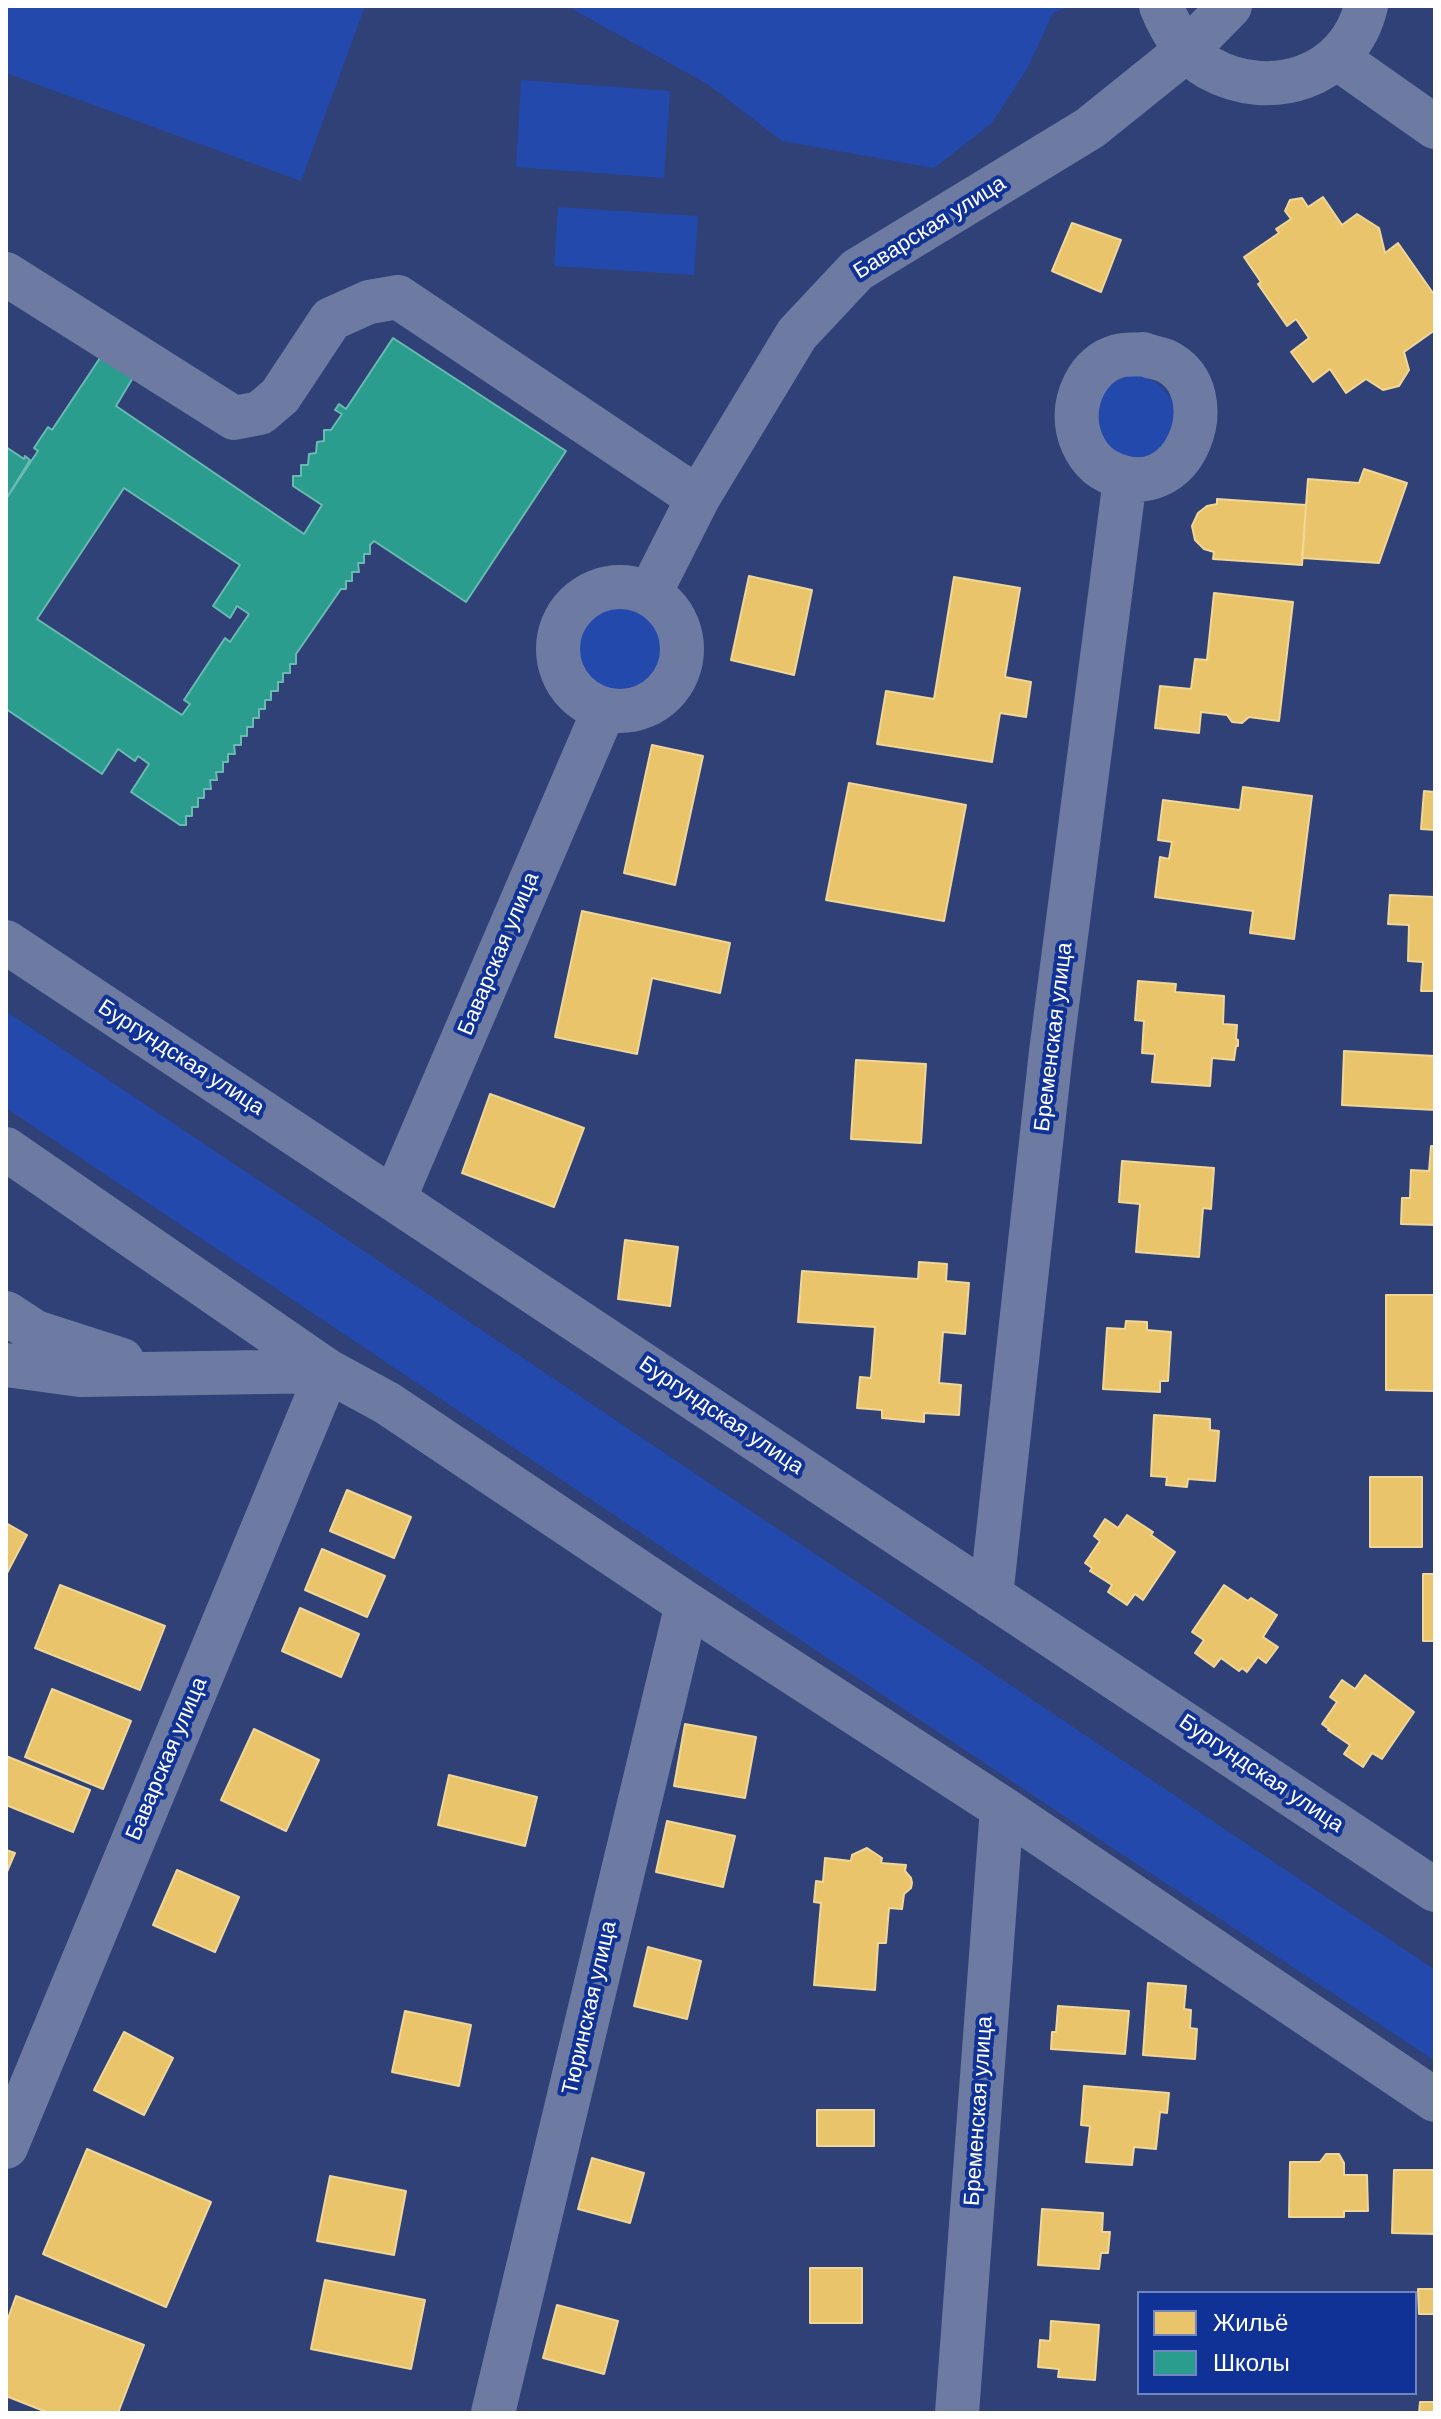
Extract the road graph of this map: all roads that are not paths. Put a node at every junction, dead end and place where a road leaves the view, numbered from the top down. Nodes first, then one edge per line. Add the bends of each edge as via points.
1 (1161, 6) edge
2 (1230, 6) edge
3 (1366, 6) edge
4 (1187, 50) junction
5 (1337, 58) junction
6 (1435, 127) edge
7 (6, 274) edge
8 (1125, 479) dead end
9 (698, 498) junction
10 (650, 593) junction
11 (604, 710) junction
12 (6, 942) edge
13 (6, 1149) edge
14 (394, 1199) junction
15 (6, 1313) edge
16 (6, 1365) edge
17 (328, 1371) junction
18 (169, 1374) junction
19 (991, 1596) junction
20 (687, 1604) junction
21 (1002, 1808) junction
22 (1435, 1890) edge
23 (1435, 2100) edge
24 (6, 2147) edge
25 (493, 2413) edge
26 (957, 2413) edge

1 - 4 street
2 - 4 street, Баварская улица
3 - 5 street
4 - 5 street via 1208,67 1250,82 1287,83
4 - 9 street, Баварская улица via 1090,128 857,270 797,334
5 - 6 street
7 - 9 street via 234,418 260,413 280,396 331,319 369,302 398,297
8 - 19 street, Бременская улица via 1051,1052
9 - 10 street, Баварская улица
10 - 11 street via 677,623 683,642 678,672 661,697 643,707
10 - 11 street via 625,587 599,590 571,610 562,625 558,660 564,677 581,697
11 - 14 street, Баварская улица
12 - 14 street, Бургундская улица
13 - 17 street
14 - 19 street, Бургундская улица
15 - 18 street via 35,1332
16 - 18 street via 80,1375
17 - 18 street
17 - 20 street via 387,1403
17 - 24 street, Баварская улица
19 - 22 street, Бургундская улица
20 - 21 street
20 - 25 street, Тюринская улица
21 - 23 street
21 - 26 street, Бременская улица

